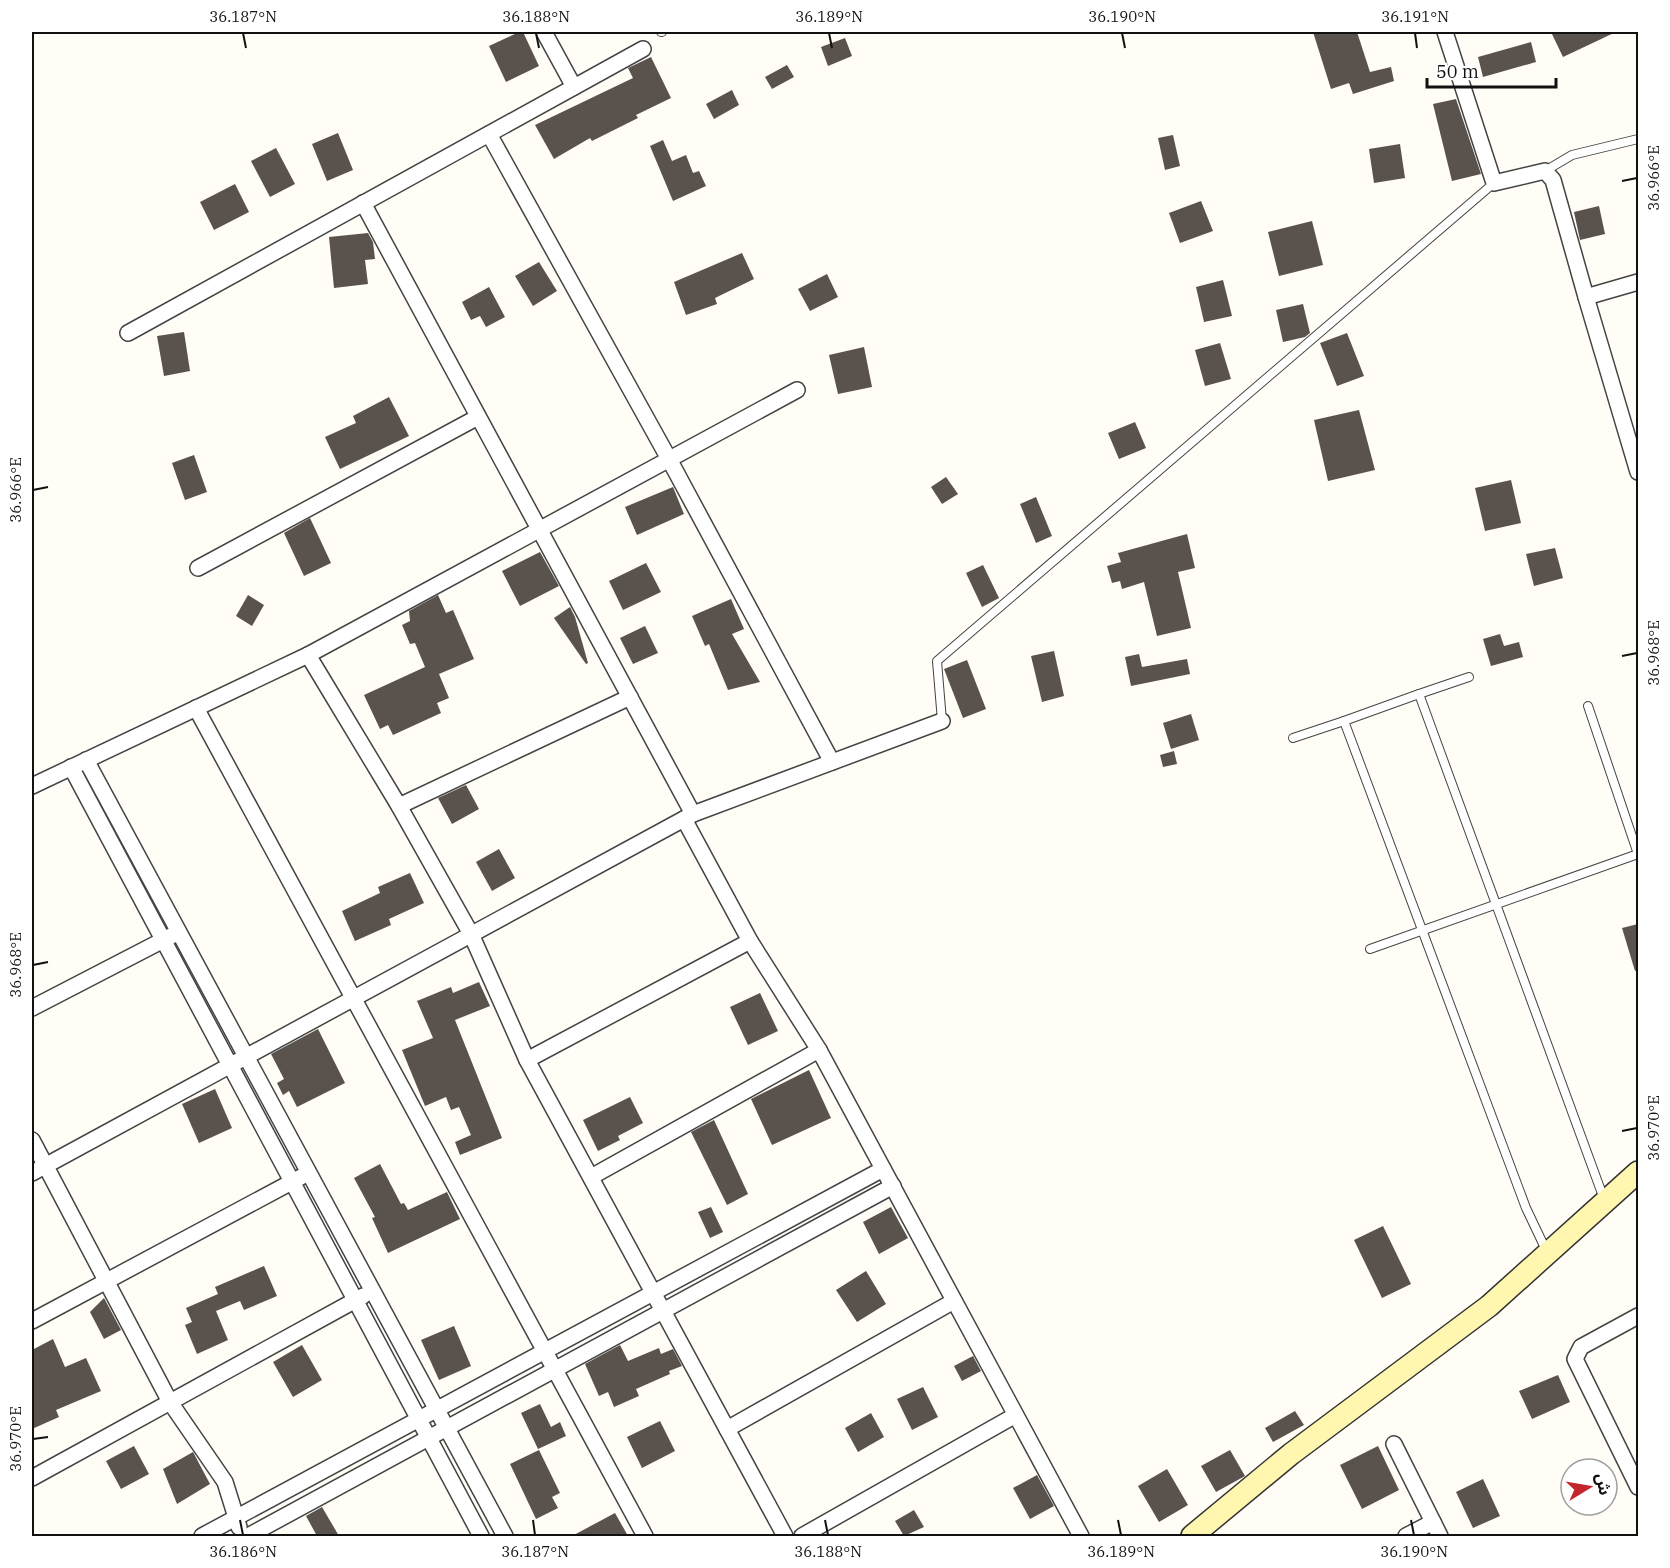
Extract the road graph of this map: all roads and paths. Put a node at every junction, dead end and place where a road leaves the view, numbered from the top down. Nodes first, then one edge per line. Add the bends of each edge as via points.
1 (544, 32) edge
2 (1445, 32) edge
3 (643, 49) dead end
4 (574, 87) junction
5 (489, 134) junction
6 (1638, 139) edge
7 (1545, 171) junction
8 (1494, 183) junction
9 (363, 203) junction
10 (1638, 282) edge
11 (1587, 297) junction
12 (128, 333) dead end
13 (797, 390) dead end
14 (478, 417) junction
15 (669, 459) junction
16 (1638, 472) edge
17 (539, 529) junction
18 (198, 568) dead end
19 (308, 655) junction
20 (1469, 676) dead end
21 (1419, 694) junction
22 (630, 697) junction
23 (1588, 706) dead end
24 (196, 708) junction
25 (942, 721) joint
26 (1344, 721) junction
27 (1293, 738) dead end
28 (86, 760) junction
29 (832, 762) junction
30 (72, 767) junction
31 (32, 786) edge
32 (399, 806) junction
33 (688, 816) junction
34 (1638, 854) edge
35 (1496, 904) junction
36 (1423, 930) junction
37 (179, 932) junction
38 (471, 934) junction
39 (165, 939) junction
40 (750, 941) junction
41 (1370, 949) dead end
42 (356, 998) junction
43 (32, 1008) edge
44 (819, 1050) junction
45 (247, 1058) junction
46 (527, 1060) junction
47 (231, 1066) junction
48 (32, 1140) edge
49 (38, 1169) edge
50 (883, 1169) junction
51 (309, 1172) junction
52 (1638, 1172) edge
53 (591, 1177) junction
54 (292, 1182) junction
55 (893, 1186) junction
56 (1605, 1202) junction
57 (1548, 1254) junction
58 (108, 1281) junction
59 (373, 1291) junction
60 (653, 1293) junction
61 (355, 1301) junction
62 (954, 1301) junction
63 (664, 1312) junction
64 (1638, 1316) edge
65 (32, 1322) edge
66 (545, 1351) junction
67 (555, 1370) junction
68 (170, 1402) junction
69 (437, 1410) junction
70 (1014, 1416) junction
71 (419, 1420) junction
72 (447, 1429) junction
73 (727, 1429) junction
74 (429, 1440) junction
75 (1394, 1444) dead end
76 (32, 1478) edge
77 (1638, 1487) edge
78 (235, 1519) junction
79 (1433, 1522) junction
80 (1203, 1533) edge
81 (202, 1536) edge
82 (246, 1536) edge
83 (482, 1536) edge
84 (505, 1536) edge
85 (645, 1536) edge
86 (785, 1536) edge
87 (802, 1536) edge
88 (1081, 1536) edge
89 (1406, 1536) edge
90 (1440, 1536) edge

1 - 4 street
2 - 8 street
3 - 4 street
4 - 5 street
5 - 9 street
5 - 15 street
6 - 7 lane via 1572,155
7 - 8 street
7 - 11 street via 1553,180
8 - 25 lane via 937,661
9 - 12 street
9 - 14 street
10 - 11 street
11 - 16 street
13 - 15 street
14 - 17 street
14 - 18 street
15 - 17 street
15 - 29 street
17 - 19 street
17 - 22 street
19 - 24 street
19 - 32 street
20 - 21 lane
21 - 26 lane
21 - 35 lane
22 - 32 street
22 - 33 street
23 - 34 lane
24 - 28 street
24 - 42 street
25 - 29 street
26 - 27 lane
26 - 36 lane
28 - 30 street
28 - 37 street
29 - 33 street
30 - 31 street
30 - 39 street
32 - 38 street
33 - 38 street
33 - 40 street
34 - 35 lane
35 - 36 lane
35 - 56 lane
36 - 41 lane
36 - 57 lane via 1526,1208
37 - 39 street
37 - 45 street
38 - 42 street
38 - 46 street
39 - 43 street
39 - 47 street
40 - 44 street
40 - 46 street
42 - 45 street
42 - 66 street
44 - 50 street
44 - 53 street
45 - 47 street
45 - 51 street
46 - 53 street
47 - 49 street
47 - 54 street
48 - 49 street
49 - 58 street
50 - 55 street
50 - 60 street
51 - 54 street
51 - 59 street
52 - 56 street
53 - 60 street
54 - 58 street
54 - 61 street
55 - 62 street
55 - 63 street
56 - 57 street
57 - 80 street via 1489,1306 1291,1454
58 - 65 street
58 - 68 street
59 - 61 street
59 - 69 street
60 - 63 street
60 - 66 street
61 - 68 street
61 - 71 street
62 - 70 street
62 - 73 street
63 - 67 street
63 - 73 street
64 - 77 street via 1581,1347 1575,1359
66 - 67 street
66 - 69 street
67 - 72 street
67 - 85 street
68 - 76 street
68 - 78 street via 225,1482
69 - 71 street
69 - 72 street
70 - 87 street
70 - 88 street
71 - 74 street
71 - 78 street
72 - 74 street
72 - 84 street
73 - 86 street
74 - 82 street
74 - 83 street
75 - 79 street
78 - 81 street
78 - 82 street
79 - 89 street
79 - 90 street

